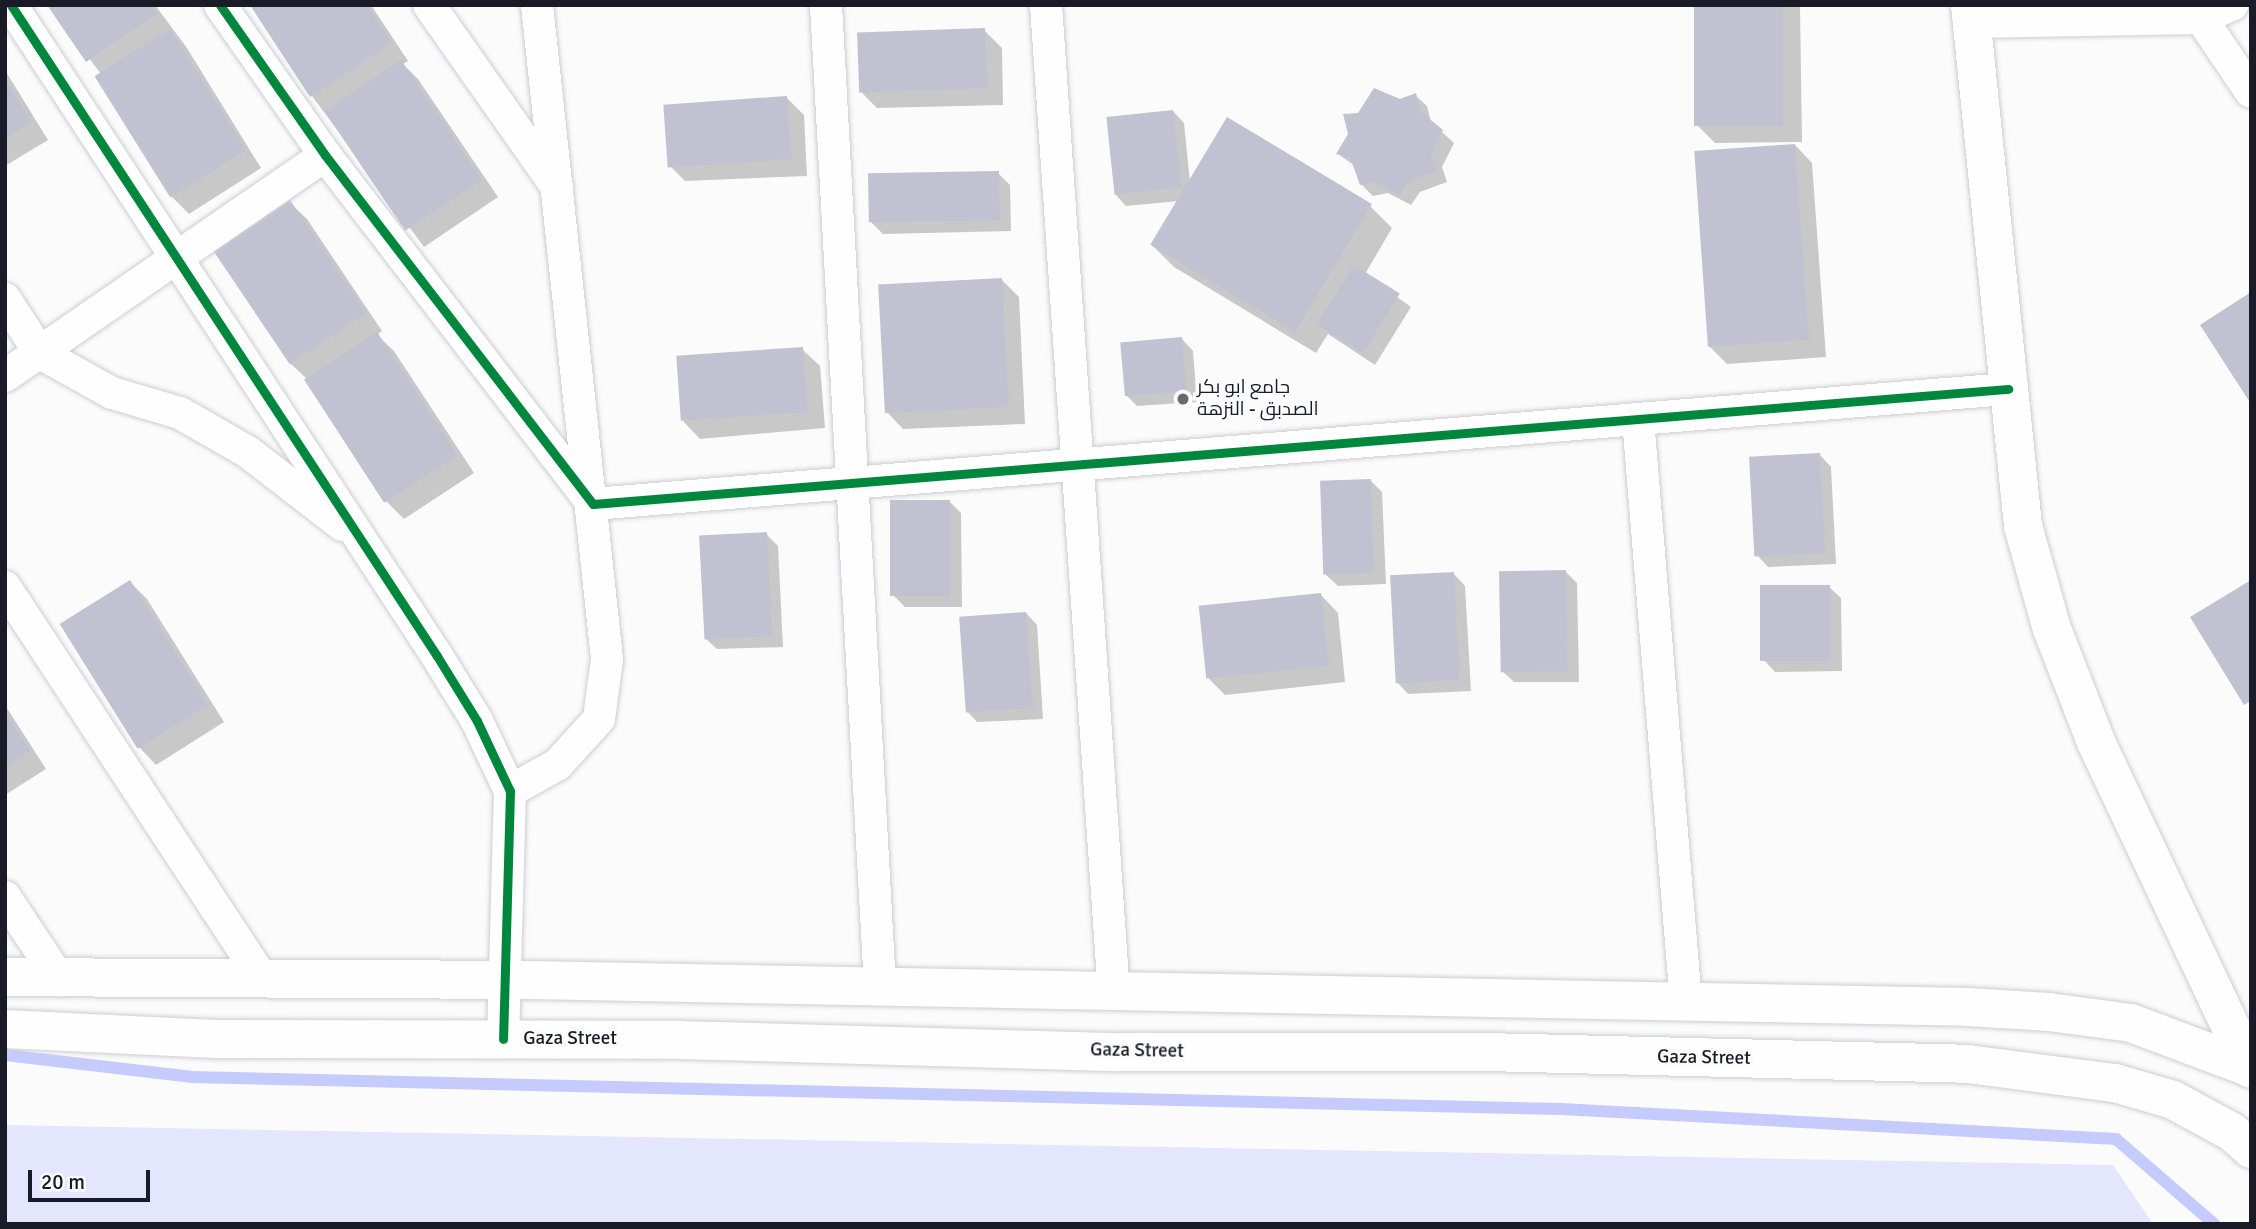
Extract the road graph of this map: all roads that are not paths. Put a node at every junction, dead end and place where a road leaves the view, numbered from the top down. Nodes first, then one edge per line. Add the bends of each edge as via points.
1 (11, 5) edge
2 (220, 5) edge
3 (429, 5) edge
4 (537, 5) edge
5 (826, 5) edge
6 (1046, 5) edge
7 (2232, 5) edge
8 (1971, 13) edge
9 (2200, 18) junction
10 (2251, 92) edge
11 (325, 155) junction
12 (560, 191) junction
13 (177, 257) junction
14 (5, 299) edge
15 (40, 353) junction
16 (5, 376) edge
17 (2008, 389) junction
18 (1638, 419) junction
19 (1076, 464) junction
20 (852, 481) junction
21 (593, 504) junction
22 (364, 542) junction
23 (5, 587) edge
24 (510, 791) junction
25 (5, 897) edge
26 (5, 977) edge
27 (263, 980) junction
28 (506, 980) junction
29 (60, 981) junction
30 (880, 986) junction
31 (1114, 994) junction
32 (1686, 1003) junction
33 (5, 1029) edge
34 (503, 1039) junction
35 (2251, 1068) edge
36 (2251, 1149) edge

1 - 13 street
2 - 11 street
3 - 12 street
4 - 12 street
5 - 20 street
6 - 19 street
7 - 9 street
8 - 9 street
8 - 17 main road
9 - 10 street
11 - 13 street
11 - 21 street
12 - 21 street
13 - 15 street
13 - 22 street
14 - 15 street
15 - 16 street
15 - 22 street via 112,393 180,414 248,452
17 - 18 street
17 - 35 main road via 2022,526 2052,629 2096,742
18 - 19 street
18 - 32 street
19 - 20 street
19 - 31 street
20 - 21 street
20 - 30 street
21 - 24 street via 607,659 599,719 557,765
22 - 24 street via 477,722
23 - 27 street
24 - 28 street
25 - 29 street
26 - 29 main road
27 - 28 main road
27 - 29 main road
28 - 30 main road
28 - 34 street
30 - 31 main road
31 - 32 main road
32 - 35 main road via 2049,1012 2131,1023
33 - 34 main road, Gaza Street via 221,1039
34 - 36 main road, Gaza Street via 1118,1052 1485,1052 1968,1064 2115,1083 2173,1100 2232,1132

